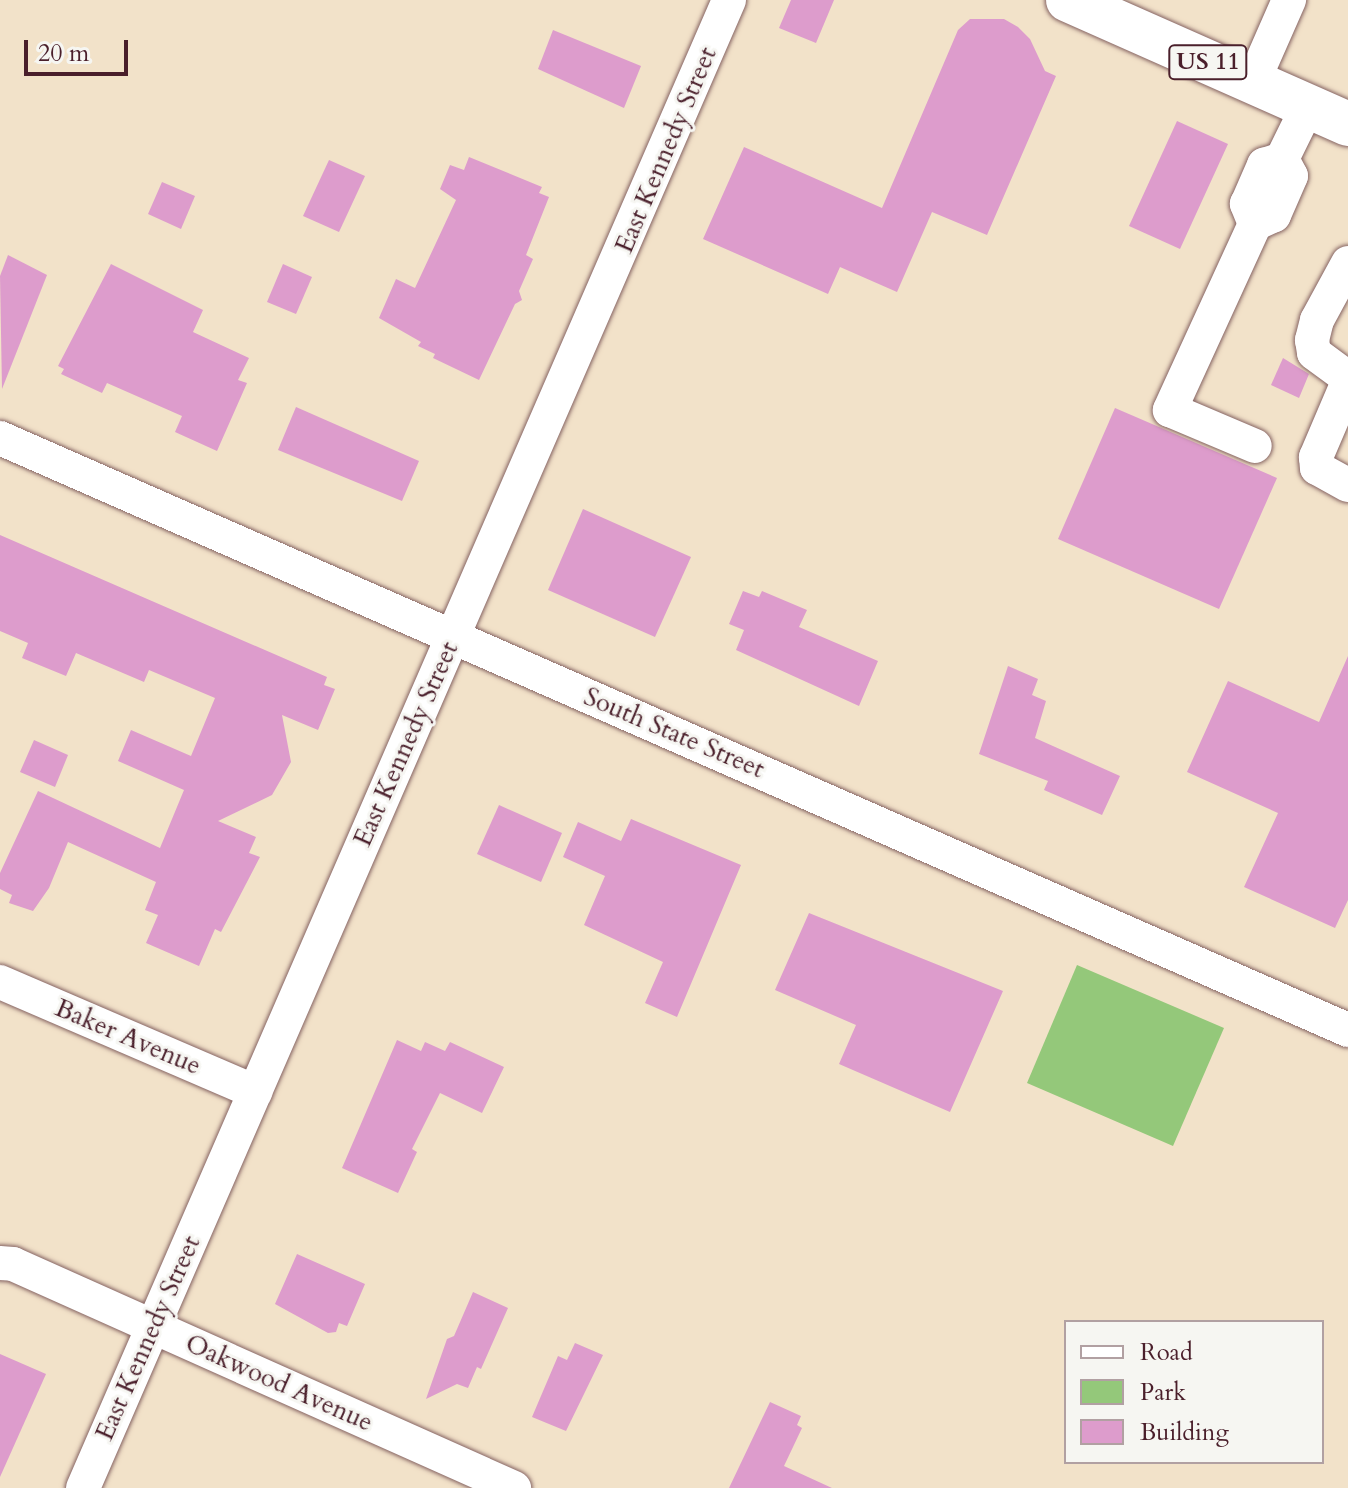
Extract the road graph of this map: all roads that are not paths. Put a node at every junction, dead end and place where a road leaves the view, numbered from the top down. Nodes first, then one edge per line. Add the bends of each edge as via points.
1 (729, 0) edge
2 (1068, 0) edge
3 (1289, 0) edge
4 (1130, 12) edge
5 (1253, 82) junction
6 (1308, 106) junction
7 (1348, 124) edge
8 (1348, 263) edge
9 (1348, 380) edge
10 (0, 438) edge
11 (1255, 446) dead end
12 (1348, 485) edge
13 (453, 636) junction
14 (0, 982) edge
15 (1348, 1030) edge
16 (255, 1092) junction
17 (0, 1263) edge
18 (153, 1327) junction
19 (83, 1488) edge
20 (514, 1488) edge

1 - 13 street, East Kennedy Street
2 - 4 main road, US 11
3 - 5 street
4 - 5 main road, US 11
5 - 6 main road, US 11
6 - 7 main road, US 11
6 - 11 street via 1282,159 1264,165 1247,204 1255,224 1170,410
8 - 9 street via 1312,340 1314,353
9 - 12 street via 1316,457 1317,468
10 - 13 street, South State Street
13 - 15 street, South State Street
13 - 16 street, East Kennedy Street
14 - 16 street, Baker Avenue
16 - 18 street, East Kennedy Street
17 - 18 street, Oakwood Avenue via 13,1264
18 - 19 street, East Kennedy Street
18 - 20 street, Oakwood Avenue

